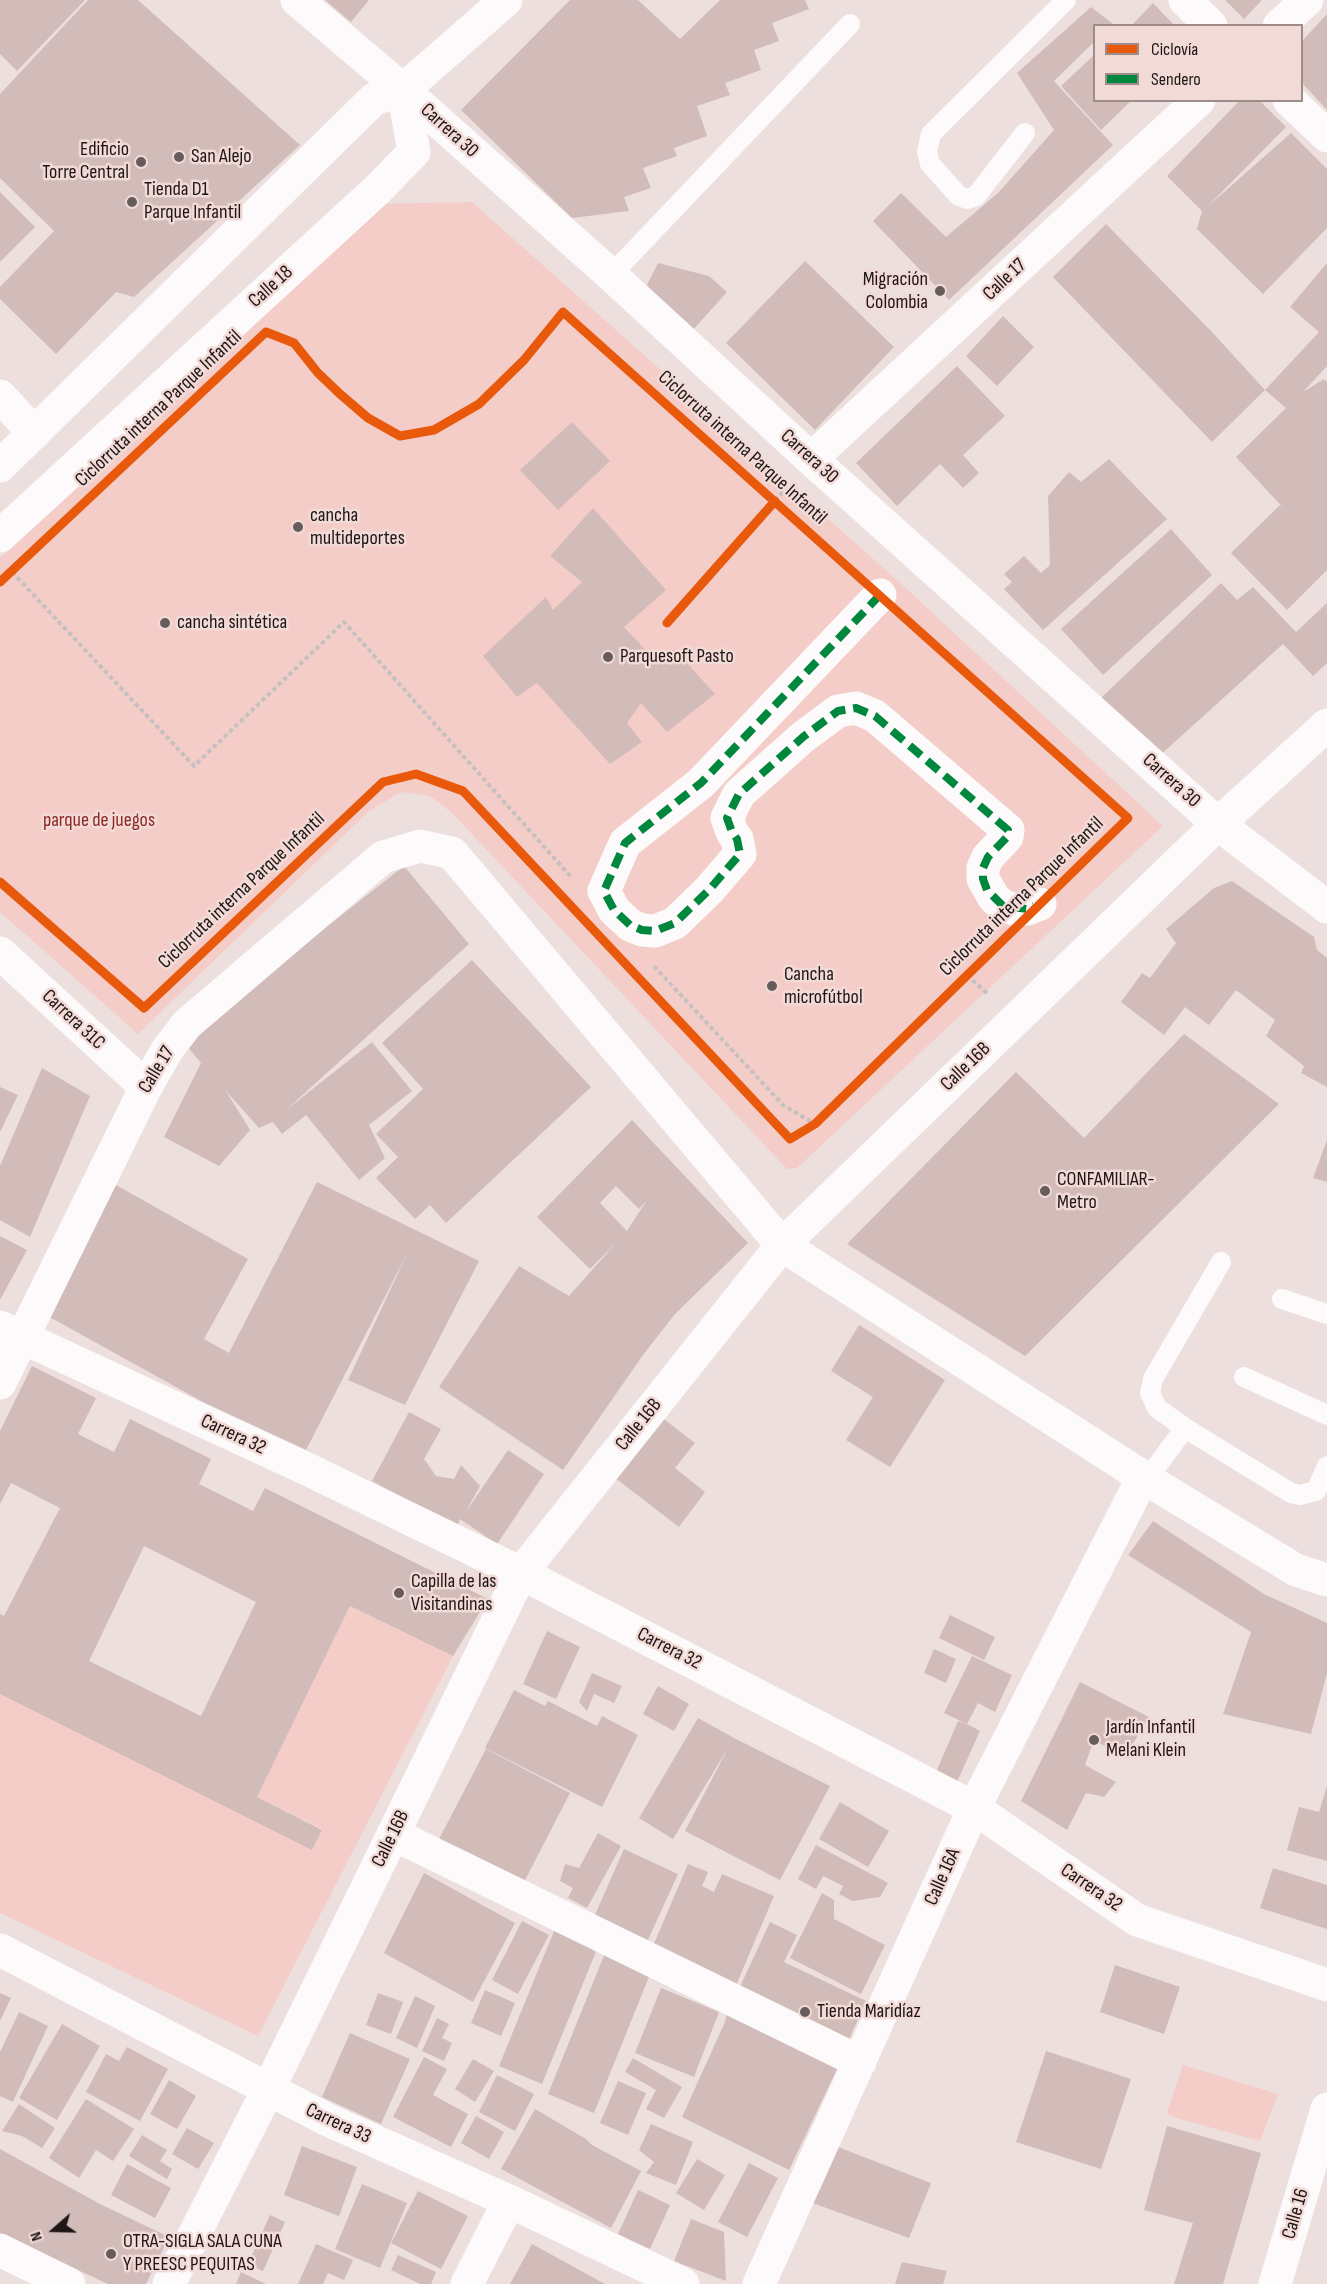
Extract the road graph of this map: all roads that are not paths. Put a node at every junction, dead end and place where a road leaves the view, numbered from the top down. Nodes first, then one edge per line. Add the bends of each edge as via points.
1 (297, 0) edge
2 (506, 0) edge
3 (1066, 0) edge
4 (1185, 0) edge
5 (1307, 0) edge
6 (850, 24) dead end
7 (1209, 24) edge
8 (1281, 24) edge
9 (403, 90) junction
10 (1196, 102) edge
11 (1291, 102) edge
12 (1026, 134) dead end
13 (1327, 136) edge
14 (611, 275) junction
15 (0, 396) edge
16 (34, 433) junction
17 (811, 459) junction
18 (0, 466) edge
19 (0, 536) edge
20 (880, 595) dead end
21 (1325, 732) edge
22 (1218, 824) junction
23 (1040, 904) dead end
24 (1327, 907) edge
25 (0, 953) edge
26 (146, 1087) junction
27 (782, 1245) junction
28 (1221, 1262) dead end
29 (1282, 1299) dead end
30 (1327, 1314) edge
31 (11, 1332) edge
32 (1244, 1377) dead end
33 (0, 1383) edge
34 (1327, 1415) edge
35 (1185, 1428) junction
36 (1327, 1466) edge
37 (1143, 1477) junction
38 (521, 1573) junction
39 (1327, 1580) edge
40 (974, 1808) junction
41 (393, 1834) junction
42 (0, 1950) edge
43 (1327, 1985) edge
44 (860, 2062) junction
45 (268, 2090) junction
46 (1327, 2109) edge
47 (509, 2201) junction
48 (0, 2250) edge
49 (69, 2284) edge
50 (170, 2284) edge
51 (467, 2284) edge
52 (683, 2284) edge
53 (759, 2284) edge
54 (1275, 2284) edge

1 - 9 street, Carrera 30
2 - 9 street
3 - 12 lane via 931,134 927,152 930,164 959,196 967,199 976,196
4 - 7 street
5 - 8 street
6 - 14 lane
9 - 14 street, Carrera 30
9 - 16 street via 374,99
9 - 19 street, Calle 18 via 414,152 370,197
10 - 17 street, Calle 17
11 - 13 street
14 - 17 street, Carrera 30
15 - 16 street
16 - 18 street
17 - 22 street, Carrera 30
20 - 23 street via 701,783 625,843 604,891 614,910 630,925 655,931 675,923 740,854 727,818 739,794 838,711 856,708 875,716 1008,830 1007,837 982,868 987,890 994,898 1014,909
21 - 22 street, Calle 16B
22 - 24 street, Carrera 30
22 - 27 street, Calle 16B
25 - 26 street, Carrera 31C
26 - 27 street, Calle 17 via 187,1024 383,857 420,846 452,853
26 - 31 street, Calle 17
27 - 37 street
27 - 38 street, Calle 16B
28 - 35 lane via 1150,1392 1157,1408
29 - 30 lane
31 - 33 street, Calle 17
31 - 38 street, Carrera 32
32 - 34 lane
35 - 36 lane via 1291,1494 1316,1491
35 - 37 lane via 1156,1467
37 - 39 street via 1296,1570
37 - 40 street, Calle 16A
38 - 40 street, Carrera 32
38 - 41 street, Calle 16B
40 - 43 street, Carrera 32 via 1137,1920
40 - 44 street, Calle 16A
41 - 44 street
41 - 45 street, Calle 16B
42 - 45 street, Carrera 33
44 - 53 street, Calle 16A
45 - 47 street, Carrera 33
45 - 50 street, Calle 16B
46 - 54 street, Calle 16
47 - 51 street
47 - 52 street, Carrera 33
48 - 49 street

